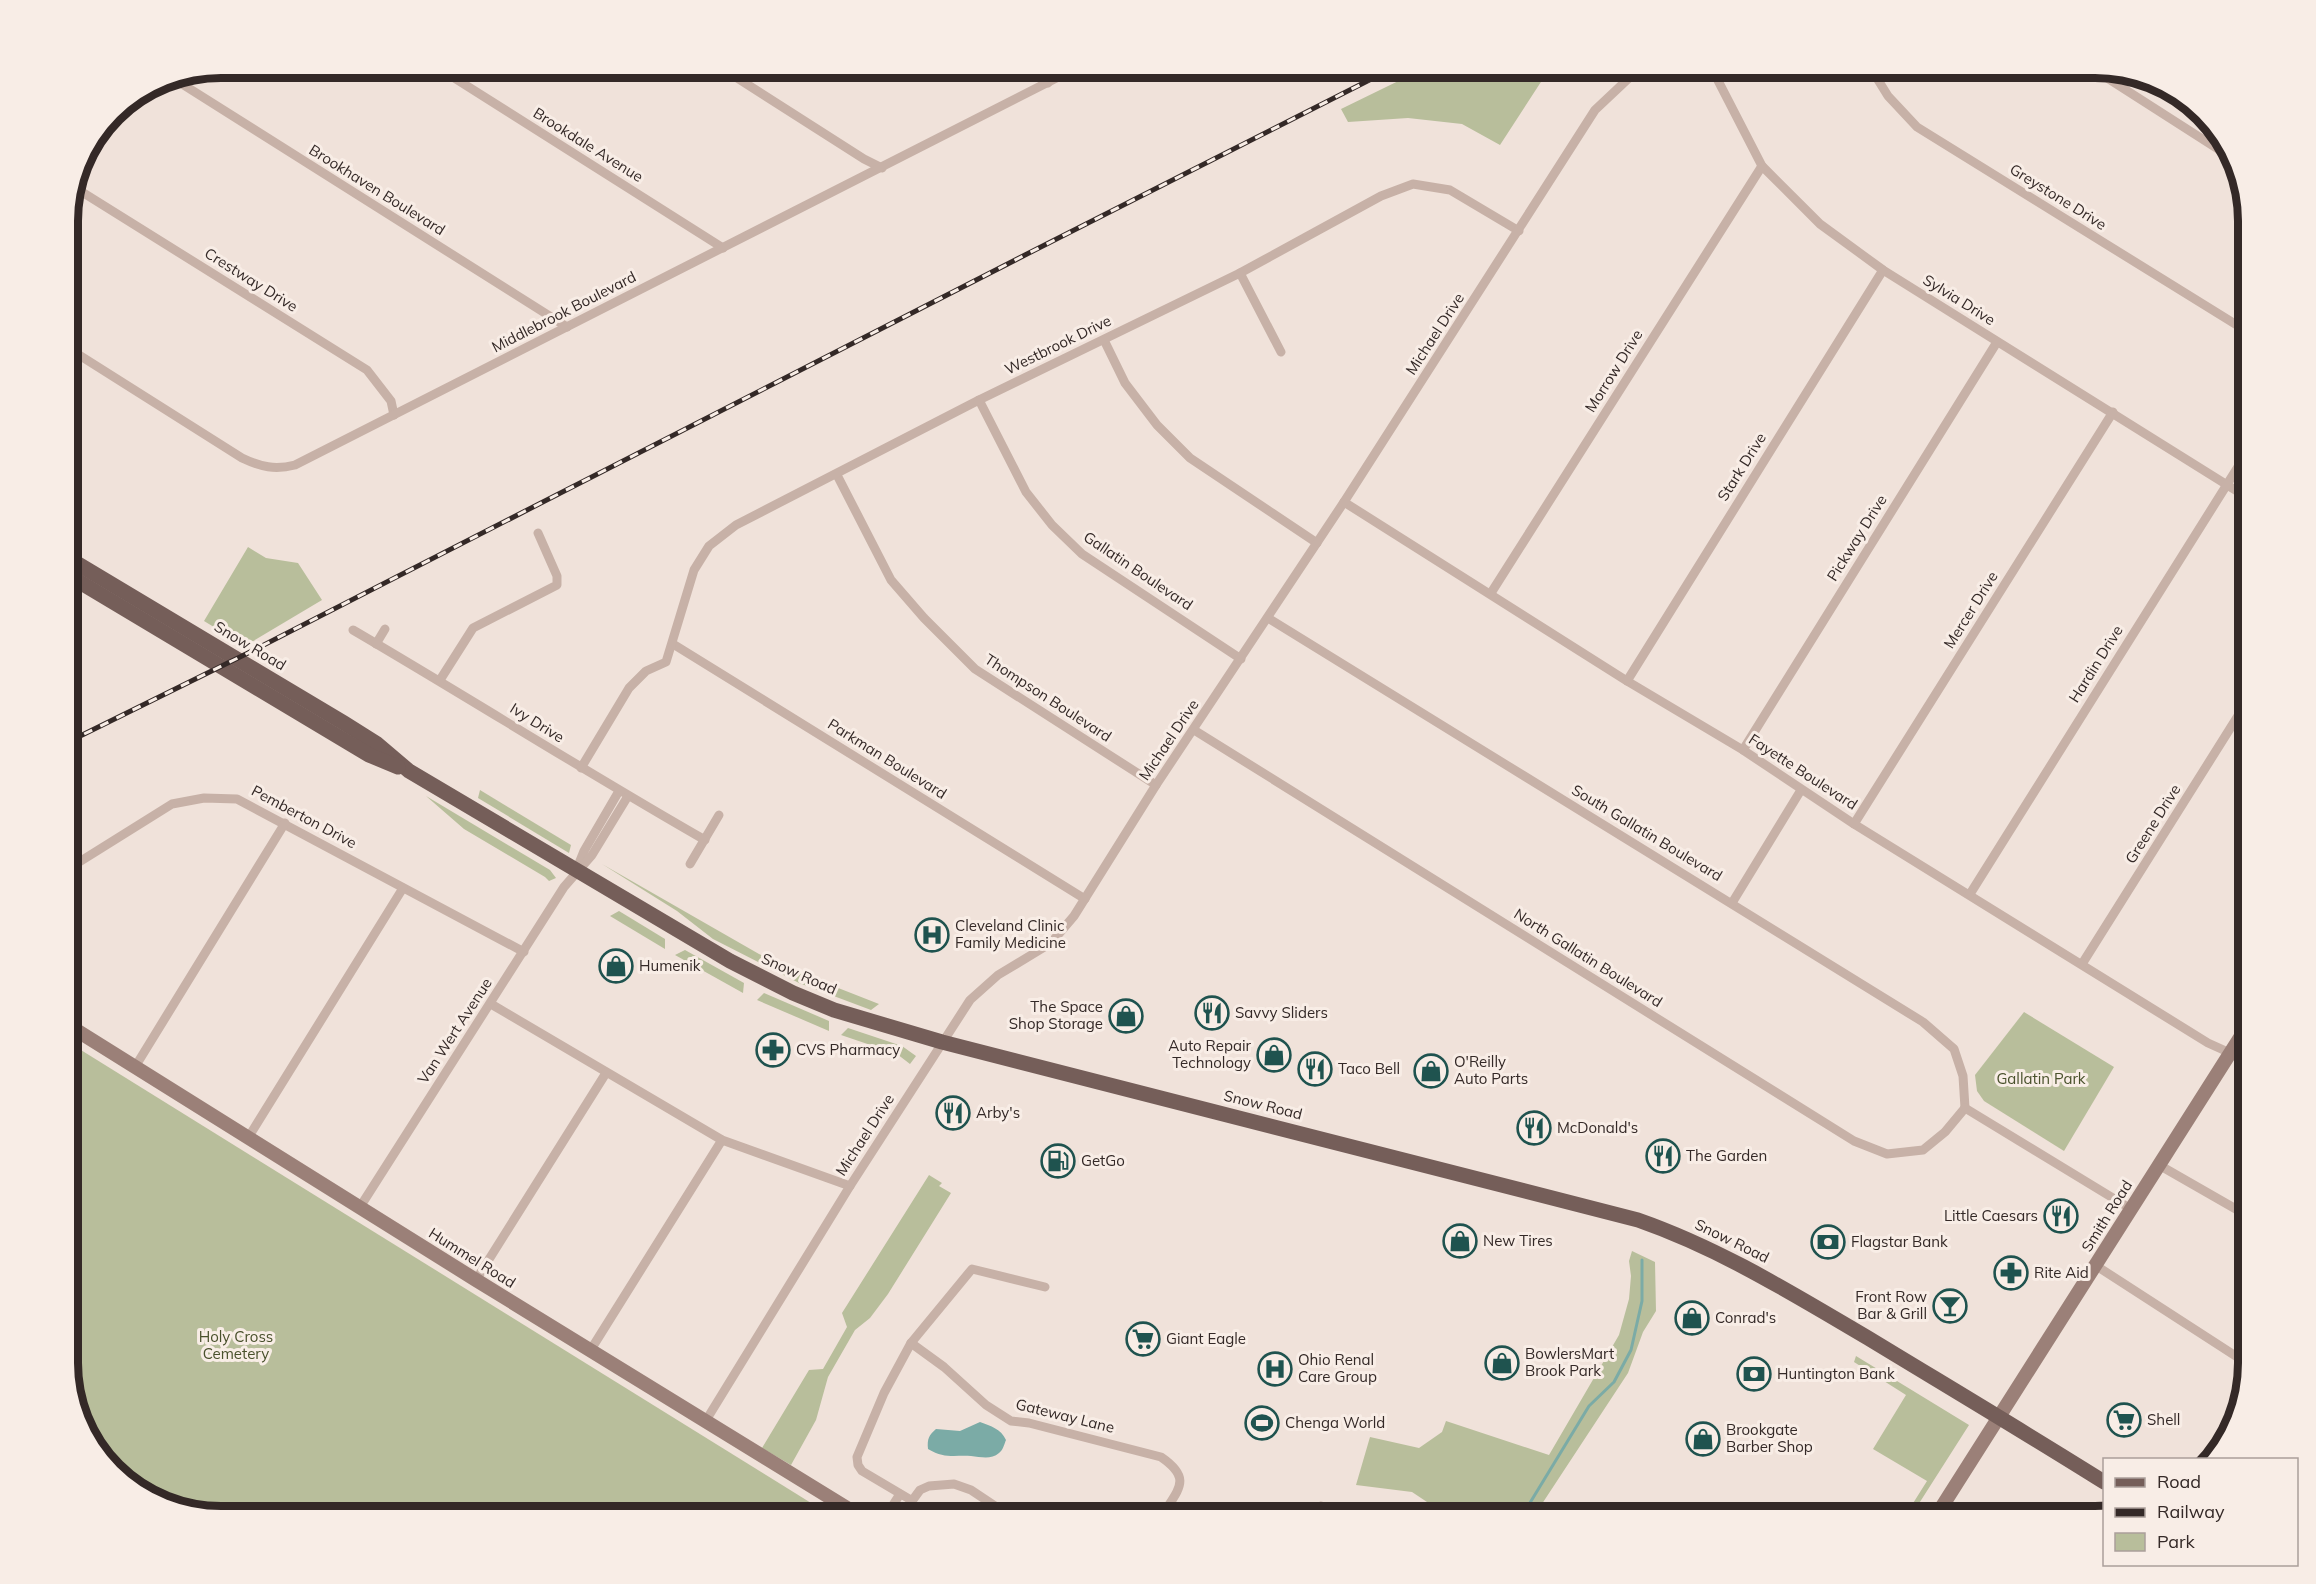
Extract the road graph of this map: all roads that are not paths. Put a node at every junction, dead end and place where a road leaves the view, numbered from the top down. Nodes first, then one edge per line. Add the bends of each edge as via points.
1 (453, 78) edge
2 (736, 78) edge
3 (1039, 78) edge
4 (1058, 78) edge
5 (1629, 78) edge
6 (1716, 78) edge
7 (1876, 78) edge
8 (2107, 79) edge
9 (1048, 83) junction
10 (182, 84) edge
11 (2220, 150) edge
12 (1762, 166) junction
13 (882, 168) junction
14 (81, 192) edge
15 (1519, 231) junction
16 (723, 248) junction
17 (1883, 270) junction
18 (1240, 273) junction
19 (2238, 326) edge
20 (567, 327) junction
21 (1104, 340) junction
22 (1997, 342) junction
23 (1281, 352) dead end
24 (78, 354) edge
25 (979, 400) junction
26 (2113, 412) junction
27 (394, 415) junction
28 (2238, 468) edge
29 (837, 475) junction
30 (2228, 484) junction
31 (2238, 491) edge
32 (1344, 502) junction
33 (538, 533) dead end
34 (1317, 543) junction
35 (78, 564) edge
36 (78, 580) edge
37 (1491, 593) junction
38 (1268, 618) junction
39 (385, 629) dead end
40 (353, 630) dead end
41 (376, 644) junction
42 (673, 644) junction
43 (1241, 658) junction
44 (440, 681) junction
45 (1627, 681) junction
46 (2238, 716) edge
47 (1194, 730) junction
48 (1743, 750) junction
49 (581, 768) junction
50 (409, 771) junction
51 (1156, 785) junction
52 (1801, 790) junction
53 (619, 791) junction
54 (628, 796) junction
55 (719, 815) dead end
56 (285, 823) junction
57 (1854, 824) junction
58 (705, 840) junction
59 (78, 863) edge
60 (690, 864) dead end
61 (576, 871) junction
62 (403, 888) junction
63 (1970, 894) junction
64 (1085, 899) junction
65 (1732, 903) junction
66 (524, 952) junction
67 (2082, 964) junction
68 (491, 1004) junction
69 (78, 1031) edge
70 (942, 1042) junction
71 (2238, 1042) edge
72 (2232, 1053) junction
73 (2238, 1056) edge
74 (135, 1066) junction
75 (606, 1073) junction
76 (1965, 1108) junction
77 (248, 1138) junction
78 (722, 1140) junction
79 (2159, 1165) junction
80 (850, 1186) junction
81 (360, 1208) junction
82 (2131, 1209) junction
83 (2238, 1210) edge
84 (2095, 1265) junction
85 (476, 1280) junction
86 (1045, 1287) dead end
87 (912, 1343) junction
88 (590, 1351) junction
89 (2238, 1358) edge
90 (1998, 1417) junction
91 (705, 1422) junction
92 (2103, 1481) edge
93 (900, 1494) junction
94 (911, 1500) junction
95 (844, 1506) edge
96 (892, 1506) edge
97 (907, 1506) edge
98 (995, 1506) edge
99 (1167, 1506) edge
100 (1942, 1506) edge

1 - 16 street, Brookdale Avenue
2 - 13 street
3 - 9 street
4 - 9 street, Middlebrook Boulevard
5 - 15 street, Michael Drive via 1595,110
6 - 12 street, Sylvia Drive
7 - 19 street, Greystone Drive via 1917,127
8 - 11 street
9 - 13 street, Middlebrook Boulevard
10 - 20 street, Brookhaven Boulevard
12 - 17 street, Sylvia Drive via 1820,225
12 - 37 street, Morrow Drive
13 - 16 street, Middlebrook Boulevard
14 - 27 street, Crestway Drive via 367,370 391,401
15 - 18 street, Westbrook Drive via 1450,190 1413,184 1382,196
15 - 32 street, Michael Drive
16 - 20 street, Middlebrook Boulevard
17 - 22 street, Sylvia Drive
17 - 45 street, Stark Drive
18 - 21 street, Westbrook Drive
18 - 23 street
20 - 27 street, Middlebrook Boulevard
21 - 25 street, Westbrook Drive
21 - 34 street via 1125,383 1156,425 1190,458
22 - 26 street, Sylvia Drive
22 - 48 street, Pickway Drive
24 - 27 street, Middlebrook Boulevard via 242,458 270,468 295,465
25 - 29 street, Westbrook Drive
25 - 43 street, Gallatin Boulevard via 1026,492 1052,525 1082,554
26 - 30 street, Sylvia Drive
26 - 57 street, Mercer Drive
28 - 30 street, Hardin Drive
29 - 42 street, Westbrook Drive via 736,525 709,546 694,570
29 - 51 street, Thompson Boulevard via 891,580 975,669
30 - 31 street, Sylvia Drive
30 - 63 street, Hardin Drive
32 - 34 street, Michael Drive
32 - 37 street, Fayette Boulevard
33 - 44 street via 557,576 557,585 473,628
34 - 38 street, Michael Drive
35 - 50 main road, Snow Road via 376,743
36 - 50 main road, Snow Road via 369,755
37 - 45 street, Fayette Boulevard
38 - 43 street, Michael Drive
38 - 65 street, South Gallatin Boulevard
39 - 41 street
40 - 41 street, Ivy Drive
41 - 44 street, Ivy Drive
42 - 49 street via 666,662 646,671 629,688
42 - 64 street, Parkman Boulevard
43 - 47 street, Michael Drive
44 - 49 street, Ivy Drive
45 - 48 street, Fayette Boulevard
46 - 67 street, Greene Drive
47 - 51 street, Michael Drive
47 - 76 street, North Gallatin Boulevard via 1854,1141 1887,1154 1923,1150
48 - 52 street, Fayette Boulevard
49 - 53 street, Ivy Drive
50 - 61 main road, Snow Road
51 - 64 street, Michael Drive
52 - 57 street, Fayette Boulevard
52 - 65 street
53 - 54 street, Ivy Drive
53 - 61 street, Van Wert Avenue
54 - 58 street, Ivy Drive
54 - 61 street, Van Wert Avenue via 592,855
55 - 58 street
56 - 59 street, Pemberton Drive via 237,799 204,798 172,804
56 - 62 street, Pemberton Drive
56 - 74 street
57 - 63 street, Fayette Boulevard
58 - 60 street
61 - 66 street, Van Wert Avenue
61 - 70 main road, Snow Road via 706,948 793,993 834,1010
62 - 66 street, Pemberton Drive
62 - 77 street
63 - 67 street, Fayette Boulevard
64 - 70 street, Michael Drive via 1051,943 998,975 970,1000
65 - 76 street, South Gallatin Boulevard via 1923,1022 1954,1049 1963,1076
66 - 68 street, Van Wert Avenue
67 - 72 street, Fayette Boulevard
68 - 75 street
68 - 81 street, Van Wert Avenue
69 - 74 street, Hummel Road
70 - 80 street, Michael Drive
70 - 90 main road, Snow Road via 1661,1228 1717,1251 1786,1289
71 - 72 street, Smith Road
72 - 73 street, Fayette Boulevard
72 - 79 street, Smith Road
74 - 77 street, Hummel Road
75 - 78 street
75 - 85 street
76 - 82 street
77 - 81 street, Hummel Road
78 - 80 street
78 - 88 street
79 - 82 street, Smith Road
79 - 83 street
80 - 91 street, Michael Drive
81 - 85 street, Hummel Road
82 - 84 street, Smith Road
84 - 89 street
84 - 90 street, Smith Road
85 - 88 street, Hummel Road
86 - 87 street via 972,1269
87 - 93 street via 884,1392 857,1457 862,1471
87 - 99 street, Gateway Lane via 1011,1421 1161,1457 1180,1476 1181,1485
88 - 91 street, Hummel Road
90 - 92 main road, Snow Road
90 - 100 street, Smith Road
91 - 95 street, Hummel Road
93 - 94 street
93 - 96 street
94 - 97 street
94 - 98 street via 929,1486 954,1484

